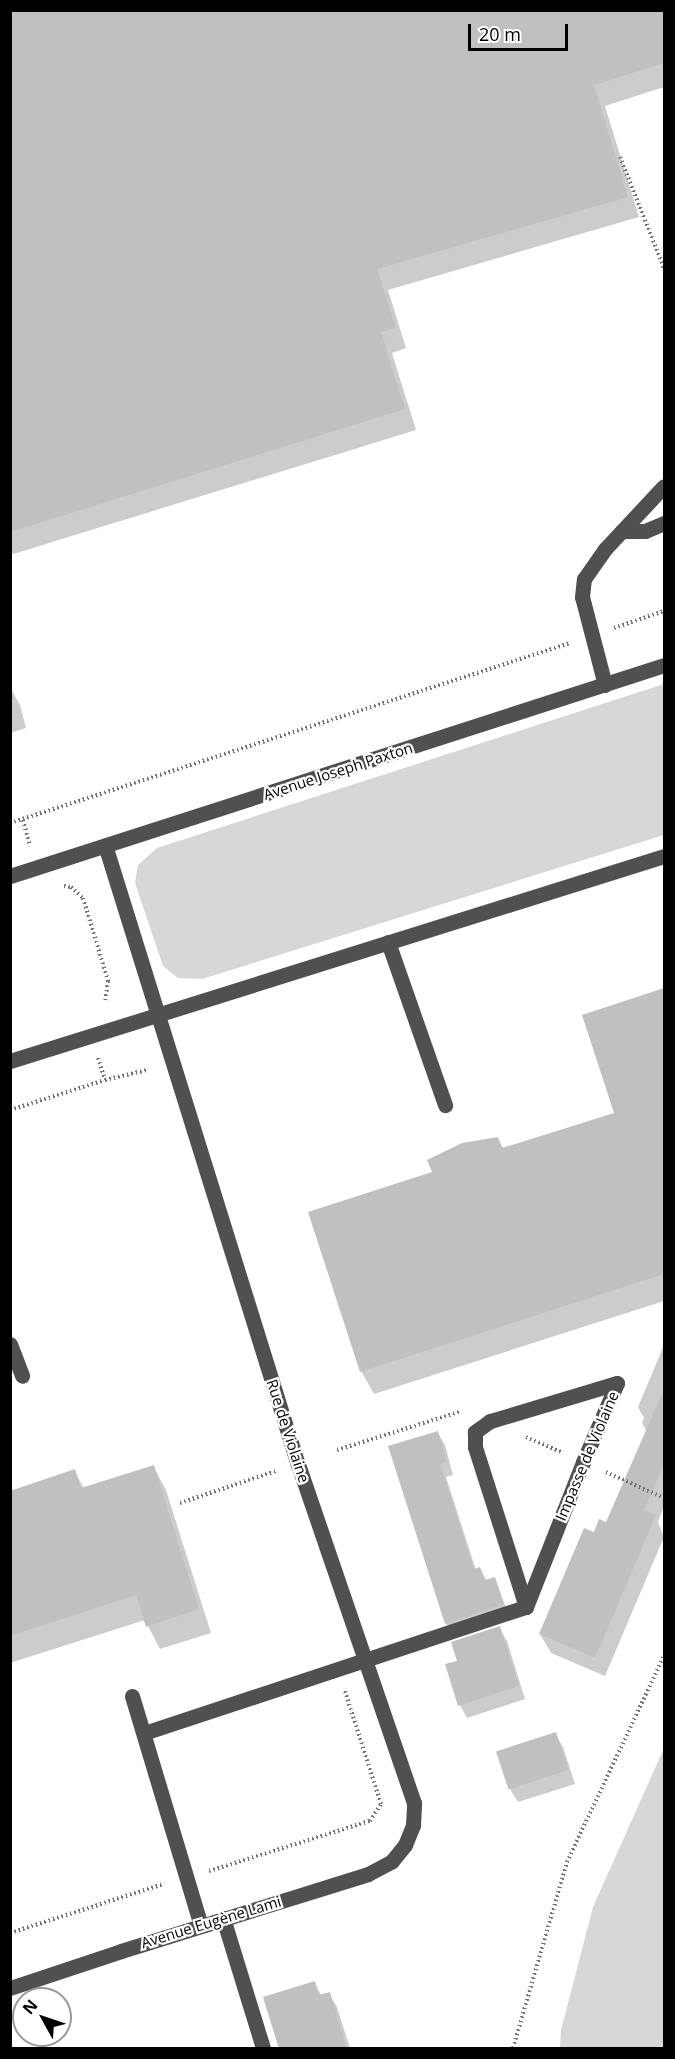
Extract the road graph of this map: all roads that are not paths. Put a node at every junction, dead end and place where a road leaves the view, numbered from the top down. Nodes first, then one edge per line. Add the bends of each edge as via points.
1 (664, 486) edge
2 (664, 523) edge
3 (622, 531) junction
4 (664, 665) edge
5 (605, 685) junction
6 (105, 845) junction
7 (664, 856) edge
8 (10, 876) edge
9 (388, 942) junction
10 (158, 1014) junction
11 (10, 1061) edge
12 (445, 1105) dead end
13 (10, 1344) edge
14 (22, 1376) dead end
15 (526, 1607) junction
16 (366, 1660) junction
17 (132, 1696) dead end
18 (144, 1733) junction
19 (405, 1845) joint
20 (223, 1918) junction
21 (201, 1926) junction
22 (10, 1988) edge
23 (263, 2049) edge

1 - 3 street
2 - 3 street via 645,531
3 - 5 street via 584,579 582,597
4 - 5 street, Avenue Joseph Paxton
5 - 6 street, Avenue Joseph Paxton
6 - 8 street, Avenue Joseph Paxton
6 - 10 street, Rue de Violaine
7 - 9 street
9 - 10 street
9 - 12 street
10 - 11 street
10 - 16 street, Rue de Violaine via 298,1465
13 - 14 street
15 - 15 street, Impasse de Violaine via 475,1448 475,1431 490,1421 618,1383
15 - 16 street
16 - 18 street
16 - 19 street, Rue de Violaine via 414,1803 413,1825
17 - 18 street
18 - 21 street
19 - 20 street, Avenue Eugène Lami via 392,1861 369,1874
20 - 21 street, Avenue Eugène Lami
20 - 23 street
21 - 22 street, Avenue Eugène Lami

